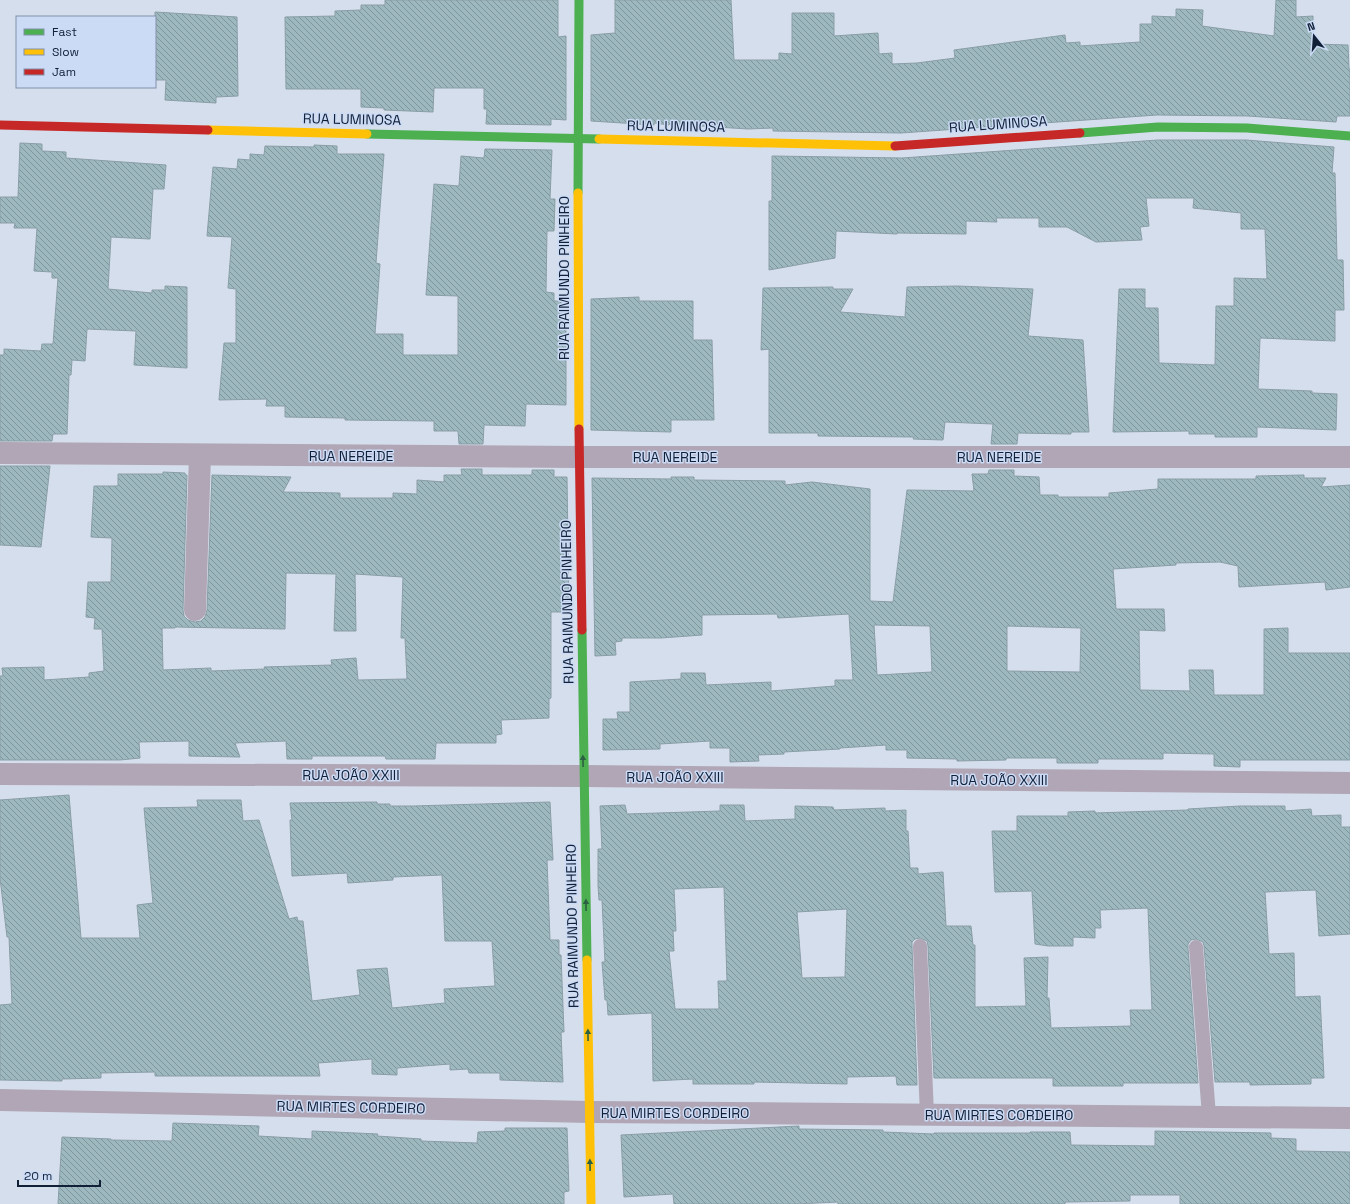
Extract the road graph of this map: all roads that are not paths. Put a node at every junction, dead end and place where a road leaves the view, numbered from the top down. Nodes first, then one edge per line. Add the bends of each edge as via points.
1 (579, 0) edge
2 (0, 125) edge
3 (1350, 136) edge
4 (578, 138) junction
5 (0, 453) edge
6 (200, 455) junction
7 (578, 457) junction
8 (1350, 457) edge
9 (194, 610) dead end
10 (0, 774) edge
11 (584, 776) junction
12 (1350, 783) edge
13 (920, 946) dead end
14 (1196, 947) dead end
15 (0, 1100) edge
16 (590, 1112) junction
17 (927, 1115) junction
18 (1208, 1116) junction
19 (1350, 1118) edge
20 (591, 1204) edge

1 - 4 street, RUA RAIMUNDO PINHEIRO
2 - 4 street, RUA LUMINOSA
3 - 4 street, RUA LUMINOSA via 1247,128 1158,127 901,146
4 - 7 street, RUA RAIMUNDO PINHEIRO
5 - 6 street, RUA NEREIDE
6 - 7 street, RUA NEREIDE
6 - 9 street
7 - 8 street, RUA NEREIDE
11 -> 7 street, RUA RAIMUNDO PINHEIRO
10 - 11 street, RUA JOÃO XXIII
11 - 12 street, RUA JOÃO XXIII
16 -> 11 street, RUA RAIMUNDO PINHEIRO
13 - 17 lane
14 - 18 lane
15 - 16 street, RUA MIRTES CORDEIRO
16 - 17 street, RUA MIRTES CORDEIRO
20 -> 16 street, RUA RAIMUNDO PINHEIRO
17 - 18 street, RUA MIRTES CORDEIRO
18 - 19 street, RUA MIRTES CORDEIRO

